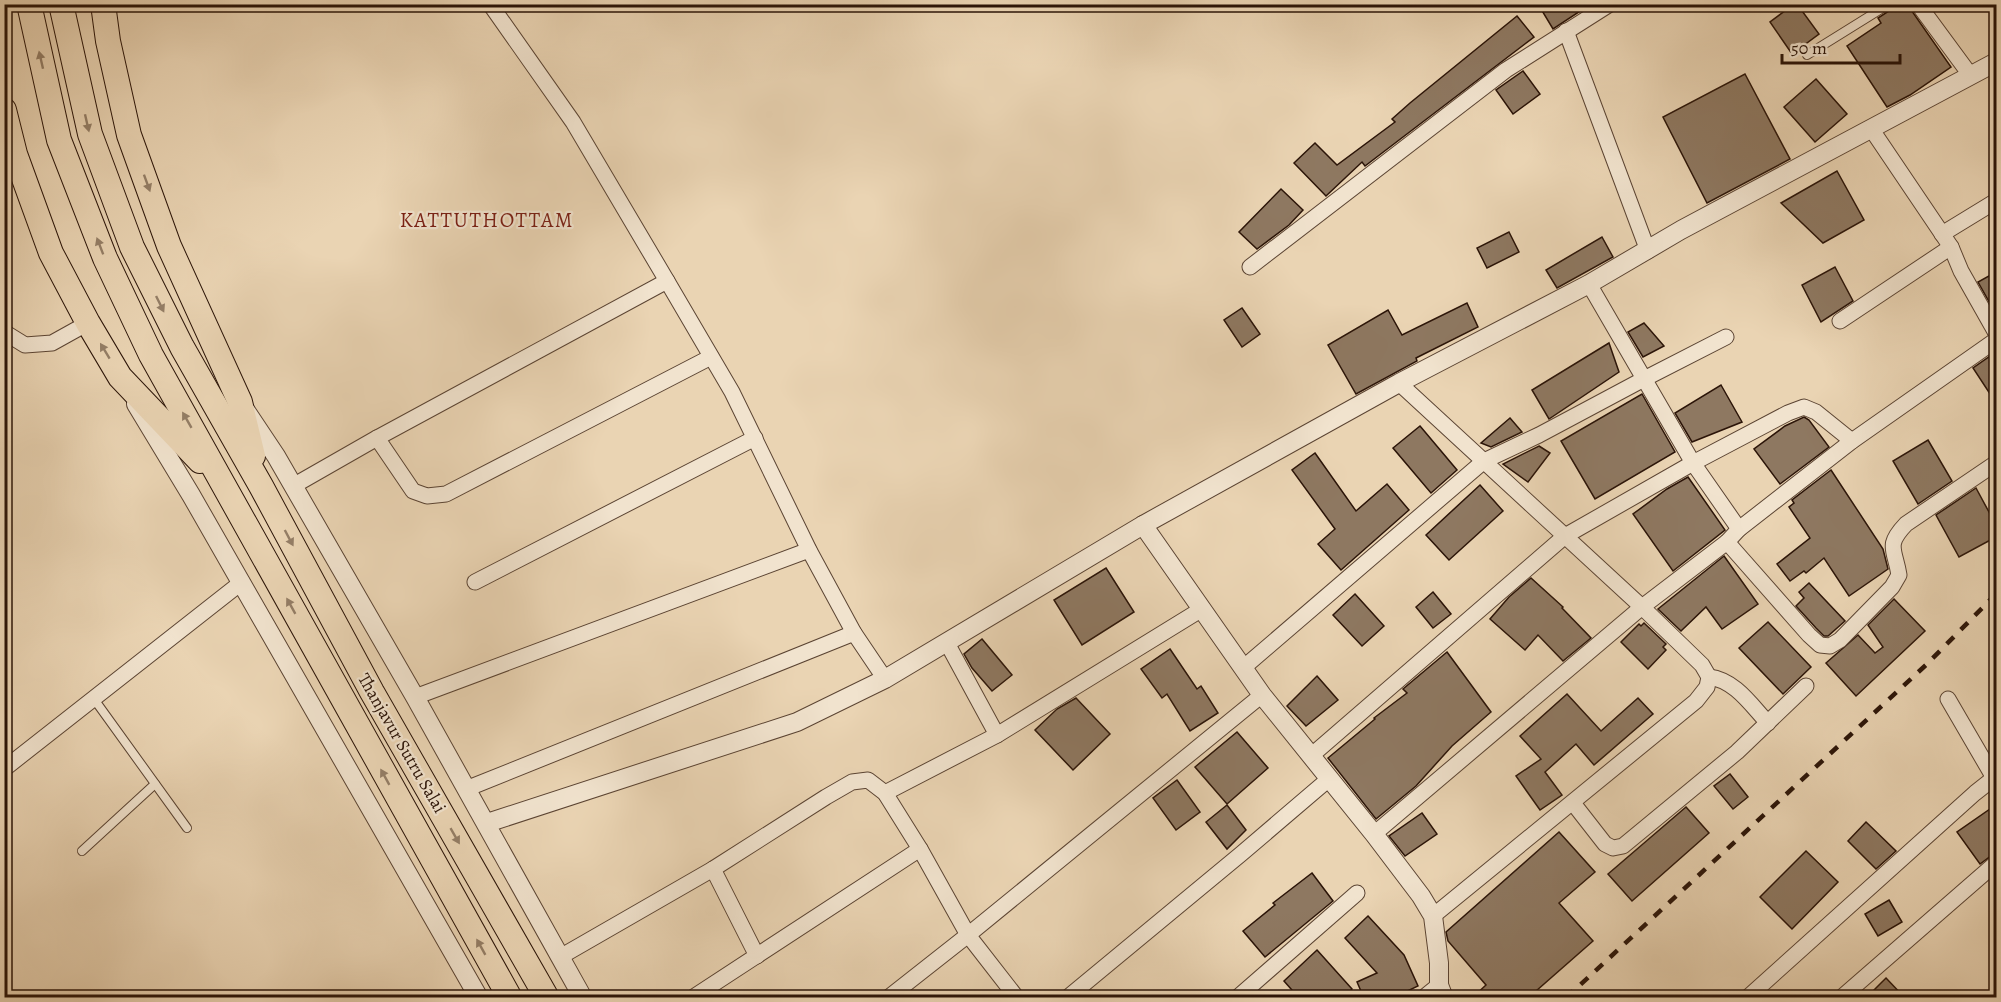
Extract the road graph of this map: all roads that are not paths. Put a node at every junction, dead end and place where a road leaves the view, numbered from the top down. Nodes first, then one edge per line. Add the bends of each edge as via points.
1 (29, 4) edge
2 (61, 4) edge
3 (103, 4) edge
4 (490, 4) edge
5 (1610, 4) edge
6 (1889, 4) edge
7 (1918, 4) edge
8 (1566, 31) junction
9 (1807, 54) dead end
10 (1996, 62) edge
11 (1971, 76) junction
12 (4, 111) edge
13 (1872, 130) junction
14 (1996, 201) edge
15 (1941, 234) junction
16 (1951, 247) junction
17 (1648, 251) junction
18 (1250, 267) dead end
19 (667, 281) junction
20 (1589, 284) junction
21 (1840, 321) dead end
22 (88, 323) junction
23 (4, 332) edge
24 (1996, 333) edge
25 (1726, 337) dead end
26 (1996, 340) edge
27 (711, 357) junction
28 (120, 377) junction
29 (1644, 379) junction
30 (1399, 383) junction
31 (240, 402) junction
32 (377, 438) junction
33 (754, 438) junction
34 (1852, 441) junction
35 (1485, 461) junction
36 (1693, 463) junction
37 (1996, 464) edge
38 (261, 486) junction
39 (293, 486) junction
40 (227, 489) junction
41 (1143, 525) junction
42 (1739, 529) junction
43 (1565, 537) junction
44 (1727, 542) junction
45 (808, 550) junction
46 (242, 582) junction
47 (475, 582) dead end
48 (1642, 607) junction
49 (1202, 609) junction
50 (855, 633) junction
51 (947, 643) junction
52 (1243, 668) junction
53 (1709, 677) junction
54 (885, 679) junction
55 (1806, 686) dead end
56 (1262, 695) junction
57 (415, 698) junction
58 (94, 699) junction
59 (1948, 699) dead end
60 (1767, 723) junction
61 (997, 735) junction
62 (1312, 755) junction
63 (4, 769) edge
64 (1330, 778) junction
65 (1995, 780) edge
66 (155, 784) junction
67 (466, 789) junction
68 (885, 793) junction
69 (1573, 803) junction
70 (487, 823) junction
71 (187, 828) dead end
72 (1374, 834) junction
73 (920, 849) junction
74 (82, 851) dead end
75 (1996, 863) edge
76 (713, 869) junction
77 (1357, 893) dead end
78 (1433, 916) junction
79 (968, 935) junction
80 (757, 956) junction
81 (560, 957) junction
82 (1441, 991) edge
83 (479, 998) edge
84 (510, 998) edge
85 (548, 998) edge
86 (583, 998) edge
87 (692, 998) edge
88 (888, 998) edge
89 (1017, 998) edge
90 (1066, 998) edge
91 (1237, 998) edge
92 (1423, 998) edge
93 (1747, 998) edge
94 (1841, 998) edge

40 -> 1 highway via 150,355 105,258 59,140
2 -> 38 highway via 90,134 132,247 182,347
3 -> 31 highway via 129,135 169,246
4 - 19 street via 573,122
5 - 8 street
6 - 9 lane
7 - 11 street
8 - 17 street
8 - 18 street via 1506,70
10 - 11 street
11 - 13 street
12 - 22 highway via 15,154 51,253
13 - 15 street
13 - 17 street
14 - 15 street
15 - 16 street
16 - 21 street
16 - 24 street
17 - 20 street
19 - 27 street
19 - 32 street
20 - 29 street
20 - 30 street
22 - 23 street via 52,343 25,345
28 -> 22 highway
25 - 29 street
26 - 34 street
27 - 32 street via 446,494 428,496 413,491
27 - 33 street
28 - 40 highway
28 - 46 street
29 - 35 street
29 - 36 street
30 - 35 street
30 - 41 street
31 - 38 highway
31 - 39 street
32 - 39 street
33 - 45 street
33 - 47 street
34 - 36 street via 1804,407
34 - 42 street
35 - 43 street
35 - 52 street
36 - 42 street
36 - 43 street
37 - 44 street via 1905,524 1894,537 1892,548 1899,575 1892,587 1830,646 1820,645 1809,635
38 -> 85 highway, Thanjavur Sutru Salai via 372,692
39 - 57 street
84 -> 40 highway, Thanjavur Sutru Salai
41 - 49 street
41 - 51 street
42 - 44 street
43 - 48 street
43 - 62 street
44 - 48 street
45 - 50 street
45 - 57 street
46 - 58 street
46 - 83 street
48 - 53 street via 1702,665
48 - 72 street
49 - 52 street
49 - 61 street
50 - 54 street
50 - 67 street
51 - 54 street
51 - 61 street
52 - 56 street
53 - 60 street via 1733,687
53 - 69 street via 1707,687 1696,701
54 - 70 street via 798,722
55 - 60 street
56 - 62 street
56 - 79 street
57 - 67 street
58 - 63 street
58 - 66 lane
59 - 65 street
60 - 69 street via 1623,846 1613,848 1605,844
61 - 68 street
62 - 64 street
64 - 72 street
64 - 90 street
65 - 93 street
66 - 71 lane
66 - 74 lane
67 - 70 street
68 - 73 street
68 - 76 street via 868,780 852,783
69 - 78 street
70 - 81 street
72 - 78 street
73 - 79 street
73 - 80 street
75 - 94 street
76 - 80 street
76 - 81 street
77 - 91 street
78 - 82 street
79 - 88 street
79 - 89 street
80 - 87 street
81 - 86 street
82 - 92 street

